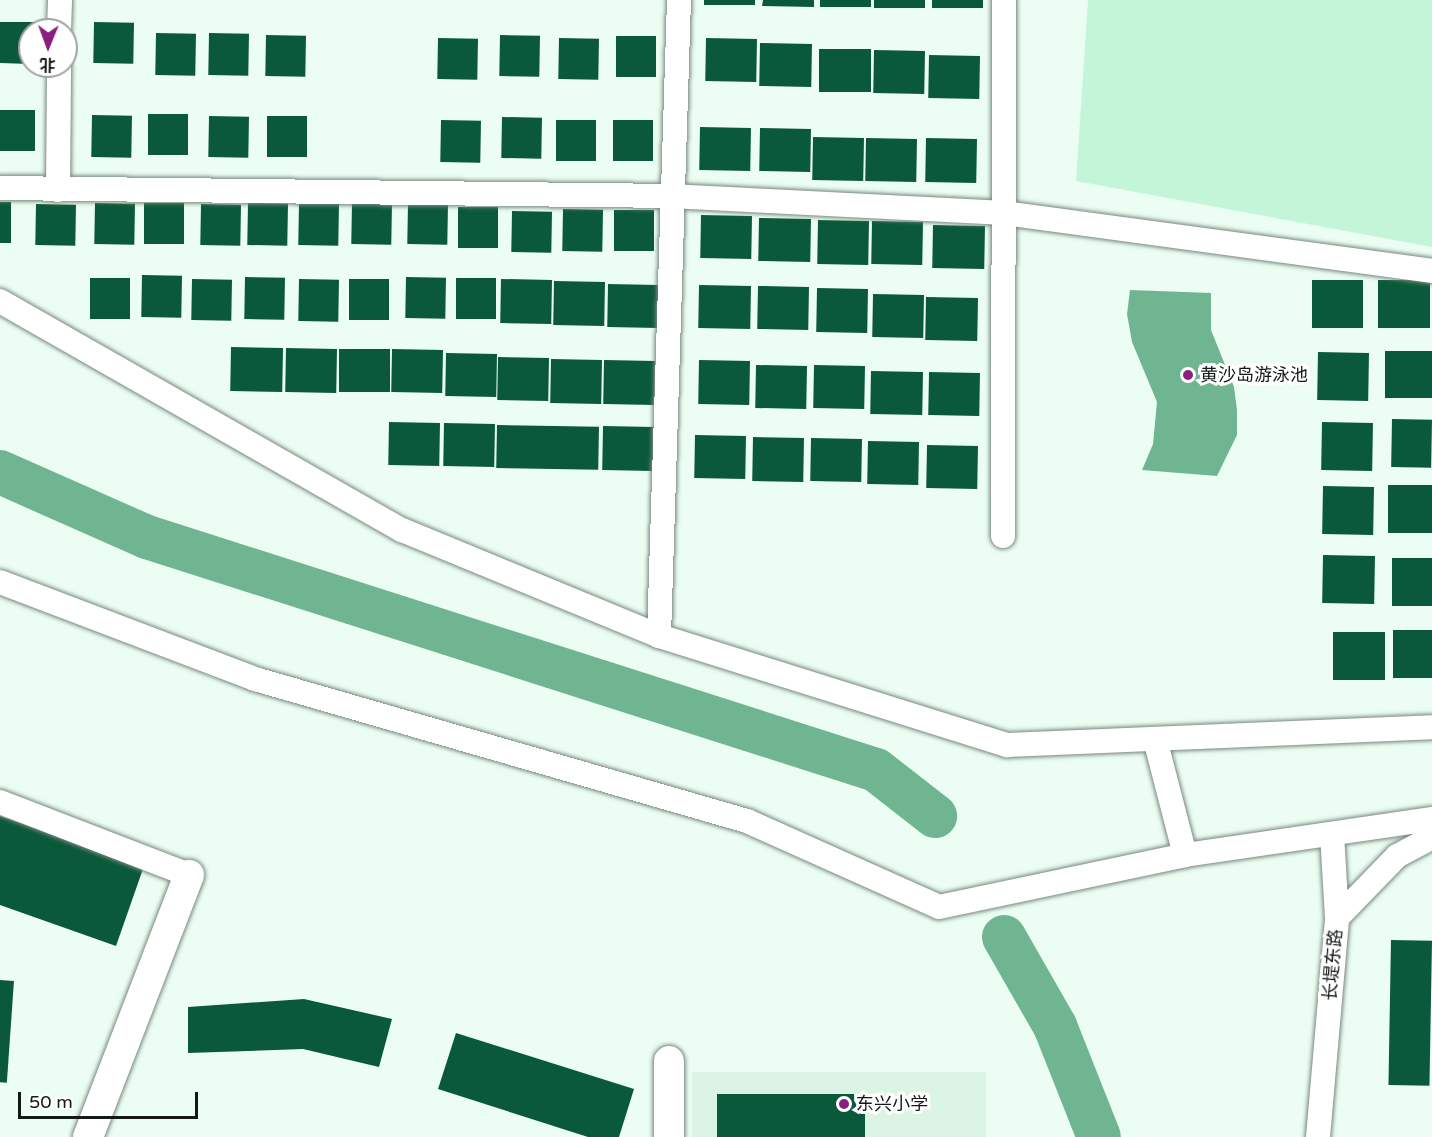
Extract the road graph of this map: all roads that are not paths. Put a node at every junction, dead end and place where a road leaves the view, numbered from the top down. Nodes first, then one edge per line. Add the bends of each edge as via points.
1 (60, 0) edge
2 (679, 0) edge
3 (1004, 0) edge
4 (59, 18) edge
5 (59, 78) edge
6 (0, 188) edge
7 (58, 190) junction
8 (672, 196) junction
9 (1004, 213) junction
10 (1432, 271) edge
11 (0, 301) edge
12 (1003, 536) dead end
13 (0, 582) edge
14 (659, 636) junction
15 (1432, 727) edge
16 (1155, 739) junction
17 (0, 801) edge
18 (1432, 819) edge
19 (1332, 834) junction
20 (1432, 837) edge
21 (1185, 855) junction
22 (189, 875) joint
23 (1337, 918) junction
24 (669, 1061) dead end
25 (88, 1137) edge
26 (669, 1137) edge
27 (1318, 1137) edge

1 - 4 street
2 - 8 street
3 - 9 street
5 - 7 street
6 - 7 street
7 - 8 street
8 - 9 street
8 - 14 street
9 - 10 street
9 - 12 street
11 - 14 street via 402,530
13 - 21 street via 255,680 747,821 939,907
14 - 16 street via 1007,745
15 - 16 street
16 - 21 street
17 - 22 street
18 - 19 street
19 - 21 street
19 - 23 street
20 - 23 street, 长堤东路 via 1397,856
22 - 25 street
23 - 27 street, 长堤东路
24 - 26 street

